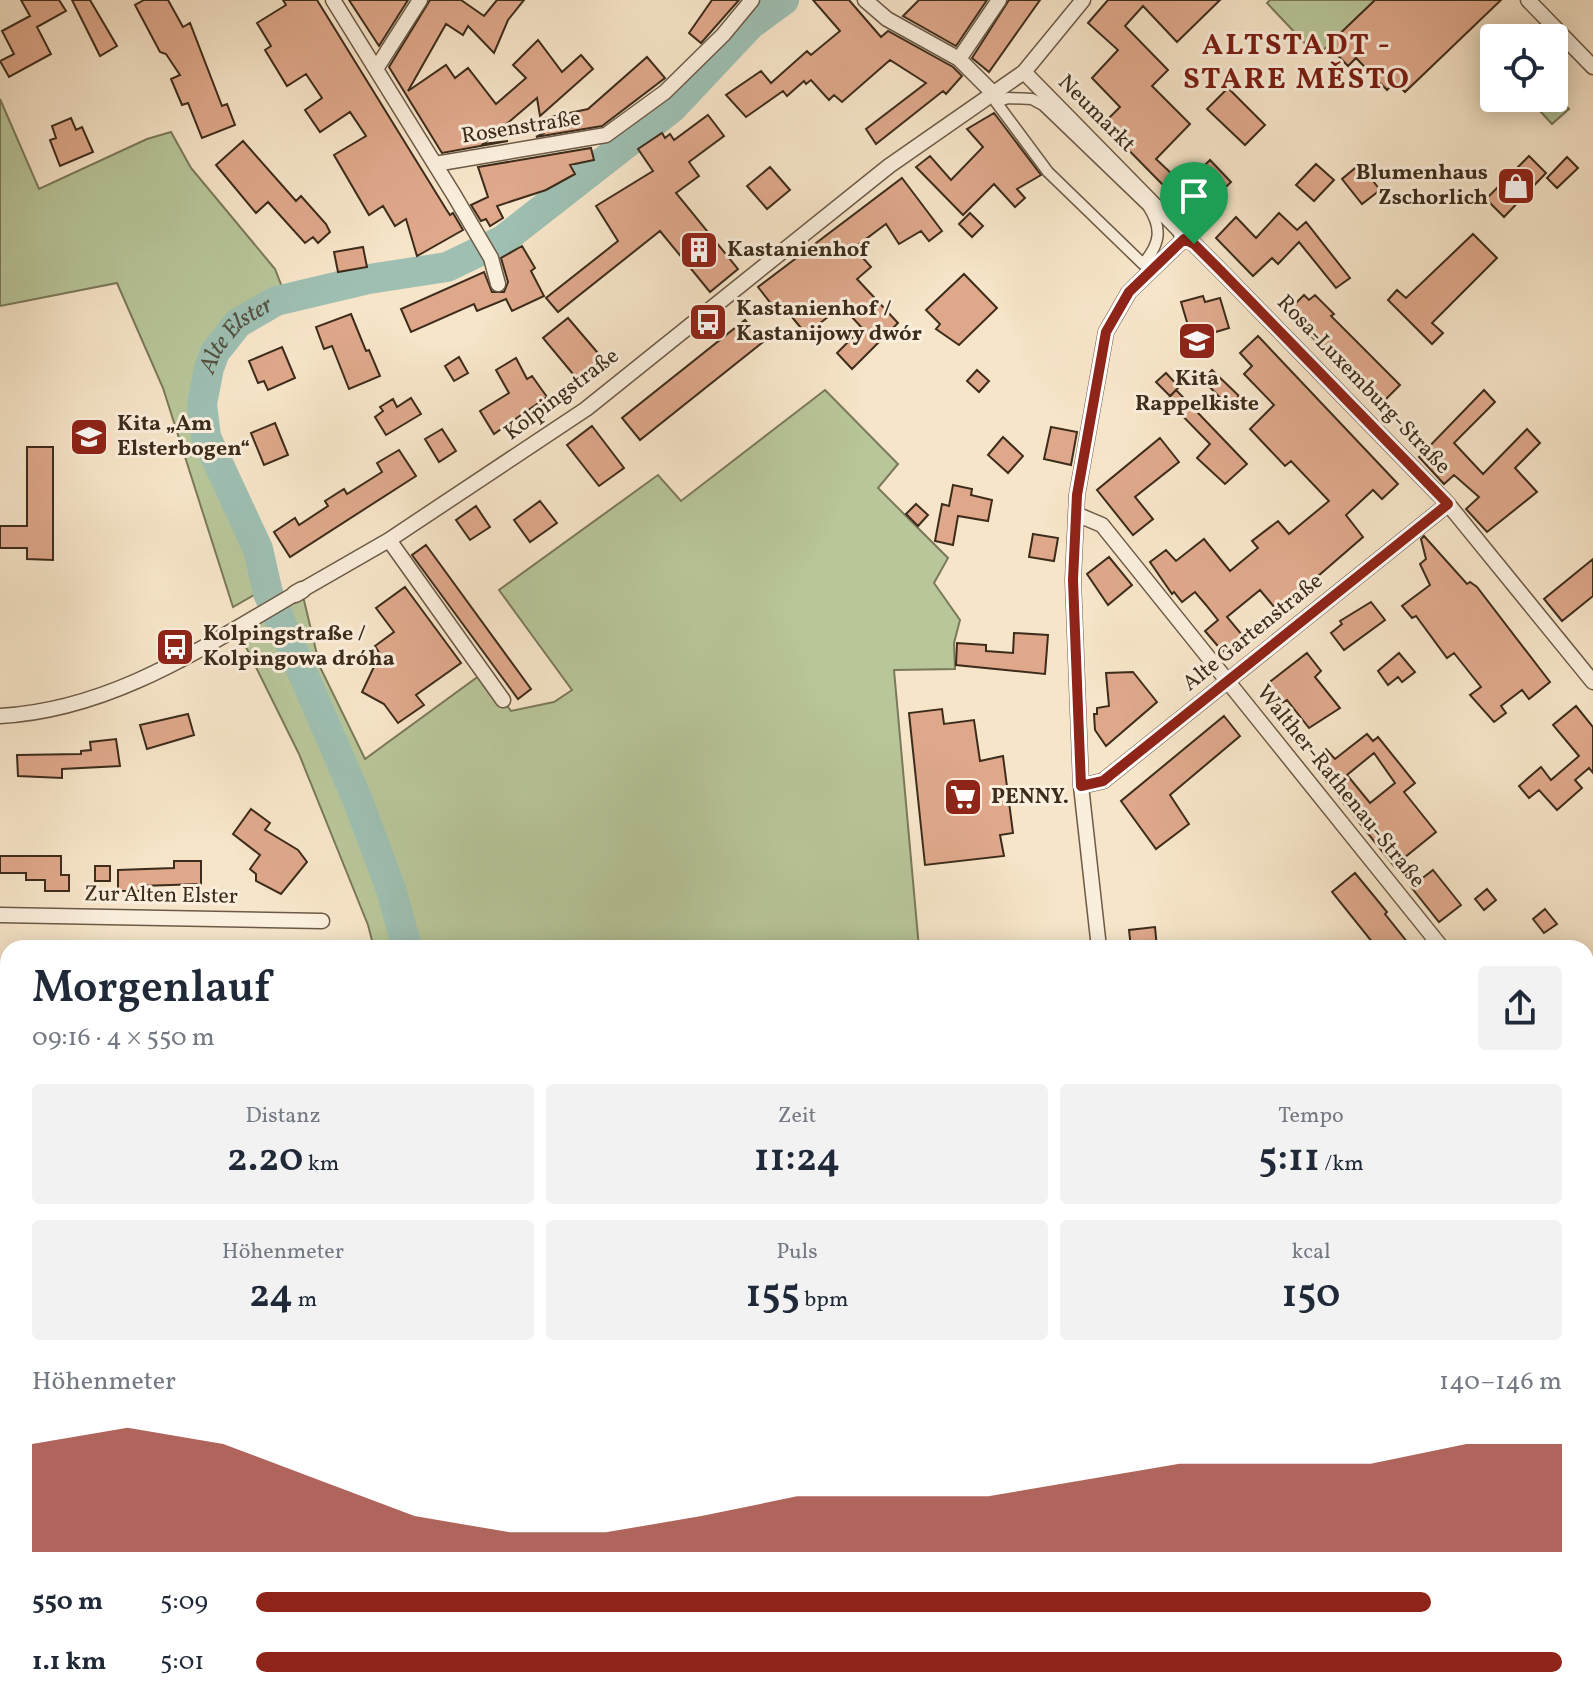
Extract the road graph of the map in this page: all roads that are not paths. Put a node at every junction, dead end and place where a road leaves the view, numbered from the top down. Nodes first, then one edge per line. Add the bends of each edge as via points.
1 (333, 0) edge
2 (420, 0) edge
3 (752, 0) edge
4 (865, 0) edge
5 (999, 0) edge
6 (1083, 0) edge
7 (1528, 0) edge
8 (959, 59) junction
9 (1593, 67) edge
10 (376, 69) junction
11 (1024, 72) junction
12 (994, 94) junction
13 (1001, 109) joint
14 (435, 164) junction
15 (1184, 239) junction
16 (498, 284) dead end
17 (1448, 504) junction
18 (1076, 514) junction
19 (389, 540) junction
20 (1228, 682) junction
21 (1593, 682) edge
22 (503, 700) dead end
23 (0, 716) edge
24 (1081, 786) junction
25 (0, 915) edge
26 (322, 921) dead end
27 (1098, 940) edge
28 (1436, 940) edge

1 - 10 street
2 - 10 street
3 - 14 street, Rosenstraße via 675,82 606,135
4 - 8 street via 887,19
5 - 8 street
6 - 11 street, Kolpingstraße
7 - 9 street
8 - 12 street
10 - 14 street
11 - 12 street, Kolpingstraße
11 - 15 street, Neumarkt
12 - 19 street, Kolpingstraße via 867,183 586,409
13 - 13 street via 996,102 1008,98 1043,105 1148,206 1159,236 1143,264 1048,172
14 - 16 street via 491,258
15 - 17 street, Rosa-Luxemburg-Straße
15 - 18 street via 1129,292 1106,332
17 - 20 street, Alte Gartenstraße
17 - 21 street, Rosa-Luxemburg-Straße
18 - 20 street, Walther-Rathenau-Straße via 1102,525
18 - 24 street
19 - 22 street
19 - 23 street, Kolpingstraße via 177,663 107,695 62,708
20 - 24 street, Alte Gartenstraße via 1103,781
20 - 28 street, Walther-Rathenau-Straße
24 - 27 street
25 - 26 street, Zur Alten Elster

